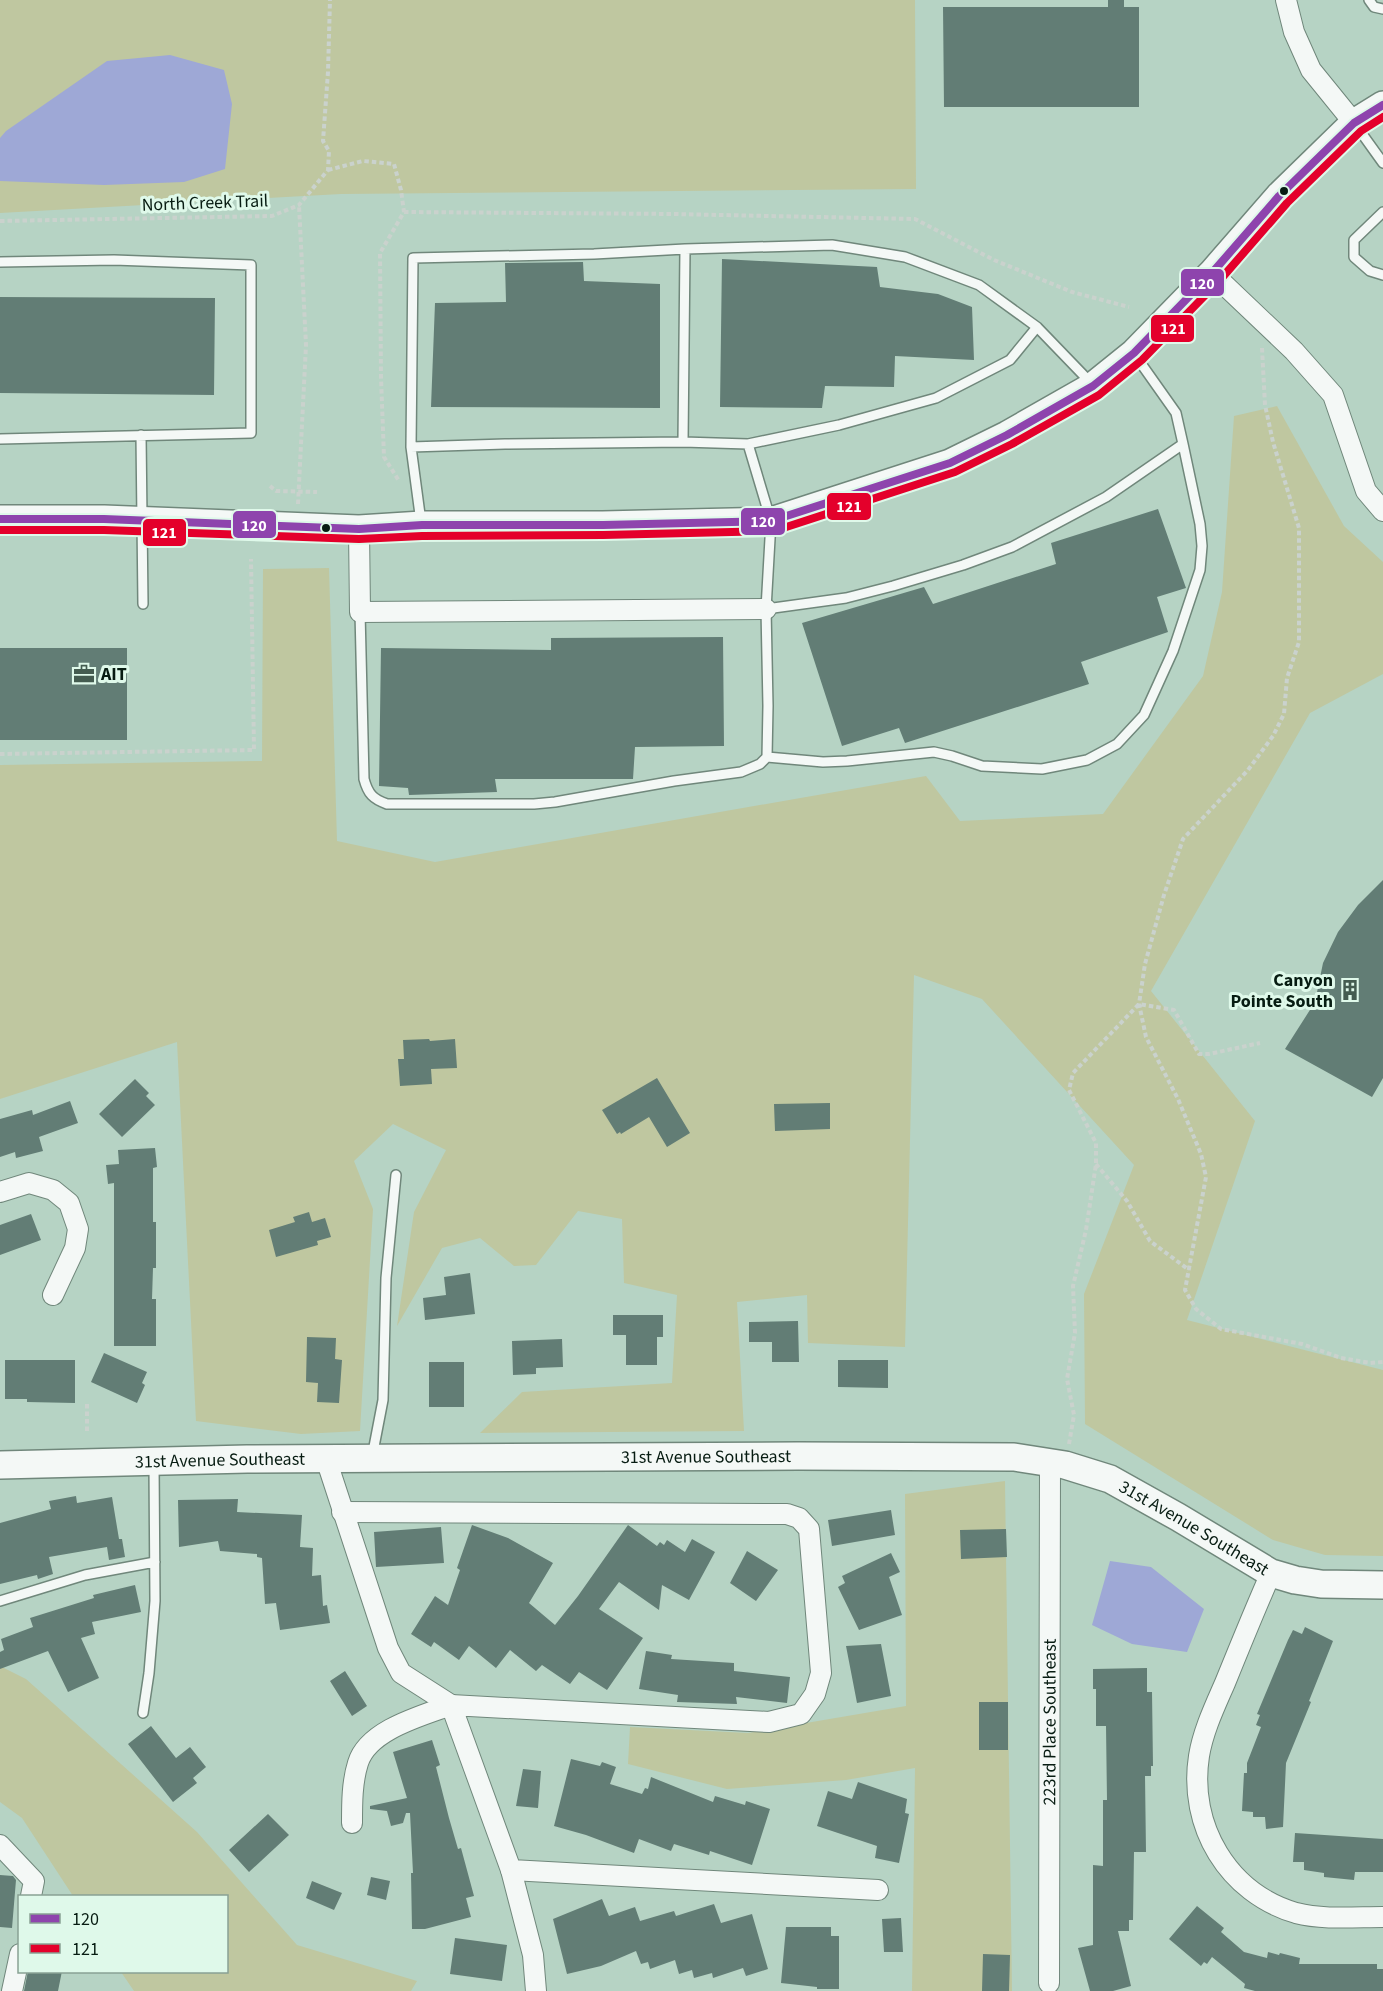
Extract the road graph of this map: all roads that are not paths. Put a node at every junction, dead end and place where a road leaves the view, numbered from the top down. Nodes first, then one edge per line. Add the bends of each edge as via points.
1 (1286, 0) edge
2 (1369, 0) edge
3 (1383, 9) edge
4 (1383, 105) edge
5 (1354, 123) junction
6 (1383, 163) edge
7 (1383, 212) edge
8 (685, 249) junction
9 (0, 262) edge
10 (1212, 273) junction
11 (1383, 275) edge
12 (1037, 327) junction
13 (1134, 353) junction
14 (1093, 386) junction
15 (141, 435) junction
16 (0, 439) edge
17 (683, 442) junction
18 (748, 444) junction
19 (1183, 444) junction
20 (411, 447) junction
21 (1383, 511) edge
22 (0, 519) edge
23 (143, 521) junction
24 (771, 521) junction
25 (422, 525) junction
26 (359, 530) junction
27 (143, 604) dead end
28 (766, 609) junction
29 (360, 612) junction
30 (767, 757) junction
31 (396, 1175) dead end
32 (0, 1192) edge
33 (53, 1295) dead end
34 (326, 1459) junction
35 (371, 1459) junction
36 (154, 1462) junction
37 (1058, 1464) junction
38 (0, 1465) edge
39 (342, 1512) junction
40 (155, 1562) junction
41 (1271, 1573) junction
42 (1383, 1585) edge
43 (0, 1601) edge
44 (451, 1705) junction
45 (143, 1713) dead end
46 (352, 1823) dead end
47 (0, 1845) edge
48 (512, 1870) junction
49 (878, 1890) dead end
50 (31, 1895) edge
51 (1383, 1917) edge
52 (18, 1963) edge
53 (1049, 1983) dead end
54 (12, 1991) edge
55 (536, 1991) edge

1 - 5 street via 1294,32 1311,70
2 - 3 lane via 1374,7
4 - 5 street
5 - 6 lane
5 - 10 street via 1279,196
7 - 11 lane via 1354,240 1354,257 1370,271
8 - 12 lane via 832,245 905,256 979,285
8 - 17 lane
8 - 20 lane via 413,258
9 - 15 lane via 114,260 251,266 251,432
10 - 13 street
10 - 21 street via 1294,351 1333,395 1366,491
12 - 14 lane
12 - 18 lane via 1010,360 936,398 839,425
13 - 14 street
13 - 19 lane via 1176,412
14 - 24 street via 950,463
15 - 16 lane
15 - 23 lane
17 - 18 lane
17 - 20 lane
18 - 24 lane
19 - 28 lane via 1106,497 1012,546 893,586 846,598
19 - 30 lane via 1200,524 1200,570 1173,651 1144,715 1117,744 1087,760 1042,769 982,766 934,752 823,762
20 - 25 lane
22 - 23 street
23 - 26 street
23 - 27 lane
24 - 25 street
24 - 28 lane
25 - 26 street
26 - 29 street
28 - 29 street
28 - 30 lane
29 - 30 lane via 364,779 374,799 387,804 555,802 741,772
31 - 35 lane via 386,1278 382,1400
32 - 33 street via 29,1183 53,1190 69,1203 78,1229 75,1248
34 - 35 street, 31st Avenue Southeast
34 - 36 street, 31st Avenue Southeast
34 - 39 street
35 - 37 street, 31st Avenue Southeast via 954,1456 1014,1457
36 - 38 street, 31st Avenue Southeast
36 - 40 lane
37 - 41 street, 31st Avenue Southeast via 1110,1479
37 - 53 street, 223rd Place Southeast
39 - 44 street via 387,1648 401,1673
39 - 44 street via 786,1514 799,1518 809,1529 821,1673 815,1694 801,1714 769,1722
40 - 43 lane via 85,1575
40 - 45 lane
41 - 42 street, 31st Avenue Southeast via 1321,1584
41 - 51 street via 1212,1714 1200,1754 1197,1780 1201,1811 1220,1860 1261,1897 1296,1913 1320,1917
44 - 46 street via 374,1739 358,1760 352,1789
44 - 48 street
47 - 50 street via 34,1881
48 - 49 street
48 - 55 street via 533,1955
52 - 54 street

